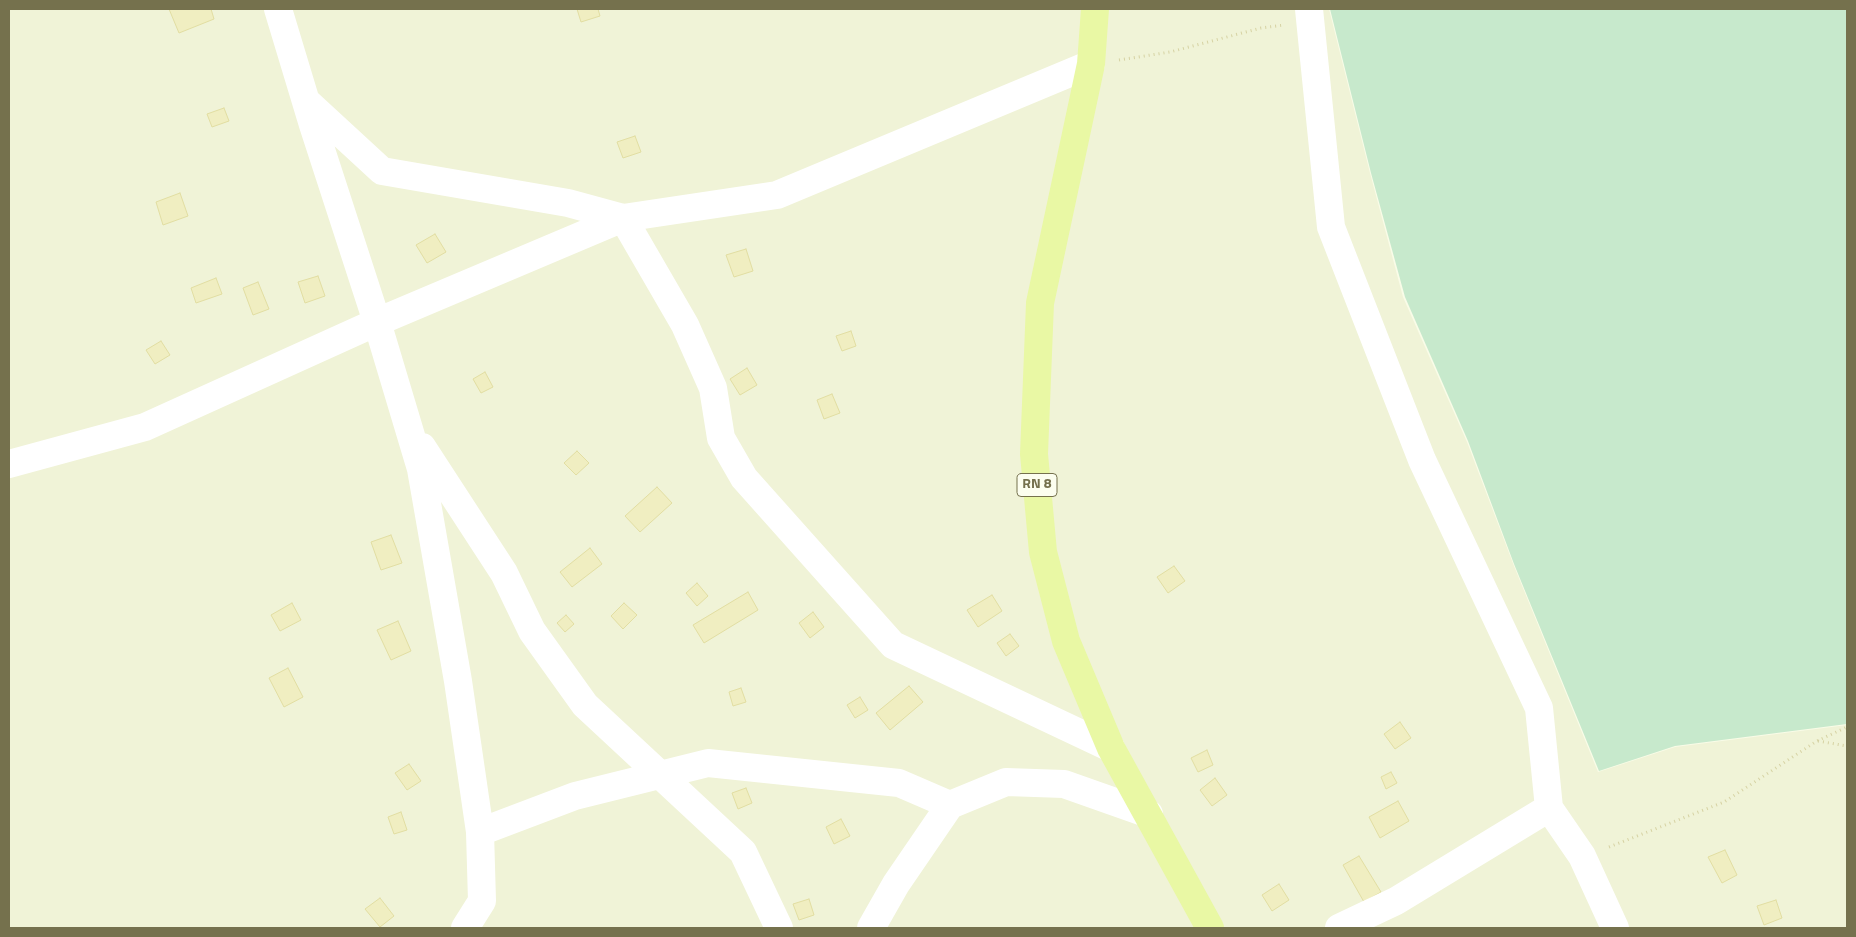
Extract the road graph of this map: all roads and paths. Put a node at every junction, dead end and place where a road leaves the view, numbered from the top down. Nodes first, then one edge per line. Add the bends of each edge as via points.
1 (278, 9) edge
2 (1095, 9) edge
3 (1309, 15) edge
4 (1091, 64) junction
5 (306, 101) junction
6 (623, 218) junction
7 (378, 322) junction
8 (408, 424) junction
9 (9, 464) edge
10 (1847, 727) edge
11 (1818, 741) junction
12 (1847, 746) edge
13 (1112, 748) junction
14 (660, 775) junction
15 (950, 805) junction
16 (1549, 808) junction
17 (1148, 814) junction
18 (480, 832) junction
19 (1582, 856) junction
20 (465, 928) edge
21 (778, 928) edge
22 (871, 928) edge
23 (1210, 928) edge
24 (1339, 928) edge
25 (1615, 928) edge

1 - 5 street
2 - 4 main road, RN 8
3 - 4 path via 1170,52
3 - 16 street via 1331,227 1422,460 1538,708
4 - 6 street via 777,195
4 - 13 main road, RN 8 via 1040,303 1034,454 1043,552 1061,623
5 - 6 street via 382,171 568,203
5 - 7 street
6 - 7 street
6 - 13 street via 685,325 712,388 721,438 744,478 893,644
7 - 8 street
7 - 9 street via 144,427
8 - 14 street via 504,573 532,632 585,705
8 - 18 street via 421,470 458,681
10 - 11 path
11 - 12 path
11 - 19 path via 1724,802
13 - 17 main road, RN 8
14 - 15 street via 708,763 899,783
14 - 18 street via 575,796
14 - 21 street via 743,852
15 - 17 street via 1006,782 1064,784
15 - 22 street via 896,884
16 - 19 street
16 - 24 street via 1396,901
17 - 23 main road, RN 8
18 - 20 street via 482,901
19 - 25 street

